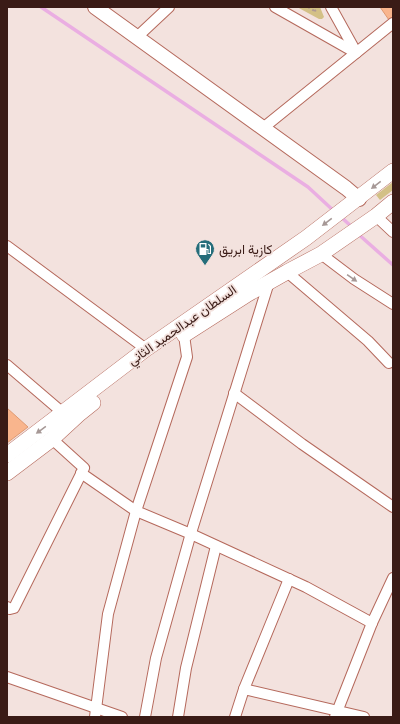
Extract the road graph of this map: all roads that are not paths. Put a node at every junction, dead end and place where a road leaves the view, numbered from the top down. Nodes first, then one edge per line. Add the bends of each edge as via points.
1 (95, 7) edge
2 (169, 7) edge
3 (275, 7) edge
4 (330, 7) edge
5 (393, 23) edge
6 (137, 37) junction
7 (356, 53) junction
8 (263, 128) junction
9 (393, 171) edge
10 (359, 199) junction
11 (393, 202) edge
12 (376, 216) junction
13 (393, 232) edge
14 (306, 238) junction
15 (7, 246) edge
16 (321, 254) junction
17 (287, 272) junction
18 (269, 282) junction
19 (393, 304) edge
20 (184, 335) junction
21 (146, 349) junction
22 (389, 363) dead end
23 (7, 365) edge
24 (234, 393) junction
25 (63, 413) junction
26 (52, 439) junction
27 (9, 462) edge
28 (81, 473) junction
29 (393, 507) edge
30 (136, 511) junction
31 (191, 534) junction
32 (216, 546) junction
33 (393, 578) edge
34 (289, 579) junction
35 (8, 611) edge
36 (372, 623) junction
37 (7, 677) edge
38 (244, 689) junction
39 (95, 713) edge
40 (336, 714) edge
41 (122, 717) edge
42 (144, 717) edge
43 (178, 717) edge
44 (235, 717) edge
45 (364, 717) edge

1 - 6 main road
2 - 6 street
3 - 7 street
4 - 7 street
5 - 7 street
6 - 8 main road
7 - 8 street
8 - 10 main road
9 -> 10 main road, السلطان عبدالحميد الثاني
10 - 12 main road
10 -> 14 main road, السلطان عبدالحميد الثاني
11 - 12 main road
12 - 13 street
12 - 16 main road
14 - 16 main road
14 - 21 main road, السلطان عبدالحميد الثاني
15 - 21 street
16 - 17 main road
16 -> 19 street
17 - 18 main road
17 - 22 street via 368,341
18 - 20 main road
18 - 24 street
20 - 26 main road via 133,371
20 - 30 street via 187,357
21 - 25 main road, السلطان عبدالحميد الثاني
23 - 25 street
24 - 29 street
24 - 31 street
25 -> 27 main road, السلطان عبدالحميد الثاني
26 - 27 main road
26 - 28 street via 84,468
28 - 30 street
28 - 35 street via 14,608
30 - 31 street
30 - 39 street via 108,614
31 - 32 street
31 - 42 street via 156,658
32 - 34 street
32 - 43 street via 186,668
33 - 36 street
34 - 36 street
34 - 38 street
36 - 40 street
37 - 39 street
38 - 40 street
38 - 44 street
39 - 41 street
40 - 45 street

